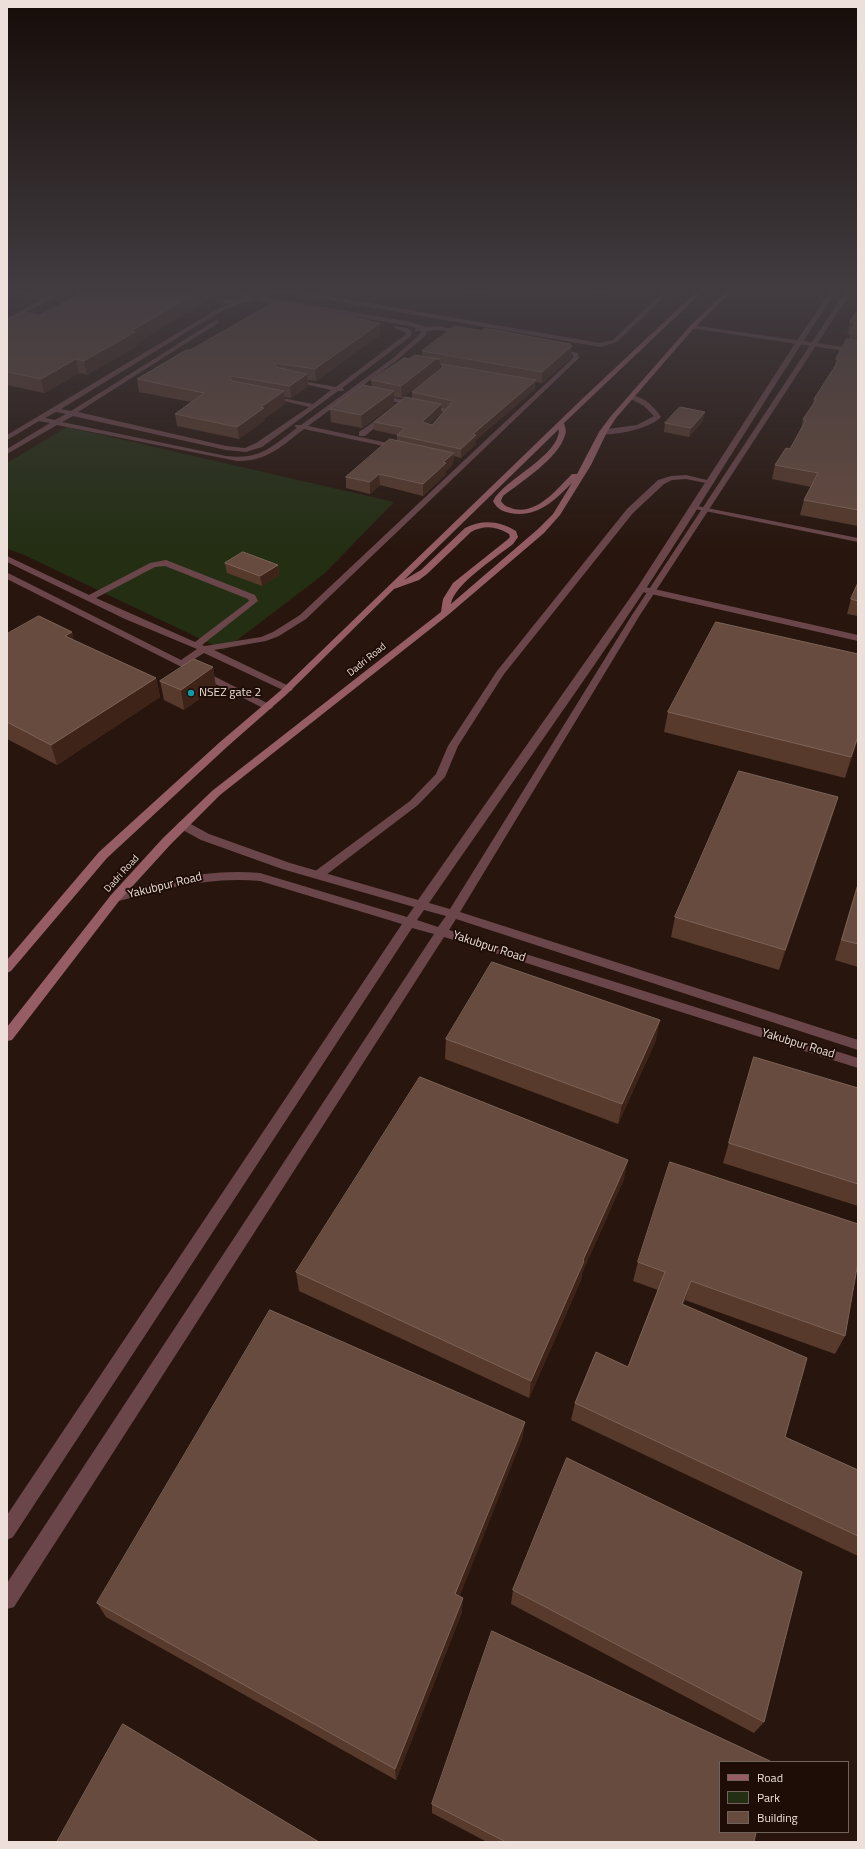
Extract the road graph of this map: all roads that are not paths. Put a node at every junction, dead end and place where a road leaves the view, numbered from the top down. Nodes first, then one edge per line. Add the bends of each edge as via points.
1 (105, 378) edge
2 (127, 378) edge
3 (351, 378) edge
4 (375, 378) edge
5 (552, 378) edge
6 (608, 378) edge
7 (647, 378) edge
8 (776, 378) edge
9 (791, 378) edge
10 (286, 379) edge
11 (337, 389) junction
12 (356, 392) junction
13 (264, 396) edge
14 (374, 396) edge
15 (630, 397) junction
16 (401, 404) junction
17 (314, 406) junction
18 (53, 409) junction
19 (72, 413) junction
20 (38, 419) junction
21 (56, 422) junction
22 (561, 423) junction
23 (290, 424) junction
24 (433, 426) edge
25 (303, 427) junction
26 (603, 432) junction
27 (362, 434) dead end
28 (7, 438) edge
29 (403, 449) edge
30 (246, 450) junction
31 (7, 452) edge
32 (238, 459) junction
33 (587, 465) junction
34 (711, 482) junction
35 (700, 508) junction
36 (858, 540) edge
37 (7, 559) edge
38 (7, 576) edge
39 (646, 590) junction
40 (386, 591) junction
41 (75, 592) junction
42 (89, 598) junction
43 (56, 601) junction
44 (445, 613) junction
45 (858, 638) edge
46 (199, 648) junction
47 (180, 664) junction
48 (288, 689) junction
49 (268, 707) junction
50 (183, 826) junction
51 (318, 875) junction
52 (115, 898) junction
53 (421, 905) junction
54 (453, 914) junction
55 (410, 922) junction
56 (442, 932) junction
57 (7, 968) edge
58 (7, 1036) edge
59 (858, 1045) edge
60 (858, 1063) edge
61 (7, 1531) edge
62 (7, 1600) edge

1 - 18 street
2 - 19 street
3 - 11 street
4 - 12 street
5 - 46 street via 461,462 293,625 263,639
6 - 22 main road
7 - 15 main road, Dadri Road
8 - 34 street
9 - 35 street
10 - 11 street
11 - 12 street
11 - 17 street
12 - 25 street
13 - 17 street
14 - 16 street
15 - 26 main road, Dadri Road
15 - 26 street via 648,405 658,417 639,427
16 - 24 street via 449,411
16 - 27 street
17 - 23 street
18 - 19 street
18 - 20 street
19 - 21 street
19 - 30 street via 226,448
20 - 21 street
20 - 28 street
21 - 31 street
21 - 32 street
22 - 33 main road via 562,436 555,446 532,470 500,495 497,501 499,505 513,512 533,511 548,502
22 - 40 main road
23 - 25 street
23 - 30 street
25 - 29 street
25 - 32 street via 266,454 257,458
26 - 33 main road, Dadri Road
30 - 32 street
33 - 44 main road, Dadri Road via 556,515 541,531
34 - 35 street
34 - 51 street via 686,477 671,478 661,482 630,511 500,673 453,746 441,775 414,803
35 - 36 street
35 - 39 street
37 - 41 street
38 - 43 street
39 - 45 street
39 - 53 street
39 - 54 street
40 - 44 main road via 416,578 475,526 493,524 513,533 514,537 510,542 456,585 447,599
40 - 48 main road
41 - 42 street
41 - 43 street
42 - 46 street
42 - 46 street via 153,565 166,563 252,597 254,601 251,604
43 - 47 street
44 - 50 main road, Dadri Road via 216,793
46 - 47 street
46 - 48 street
47 - 49 street
48 - 49 main road
49 - 57 main road via 103,855
50 - 51 street, Yakubpur Road via 228,846
50 - 52 main road, Dadri Road
51 - 53 street, Yakubpur Road
52 - 55 street, Yakubpur Road via 176,881 209,875 240,874 260,877
52 - 58 main road, Dadri Road
53 - 54 street, Yakubpur Road
53 - 55 street
54 - 56 street
54 - 59 street, Yakubpur Road
55 - 56 street, Yakubpur Road
55 - 61 street
56 - 60 street, Yakubpur Road
56 - 62 street

